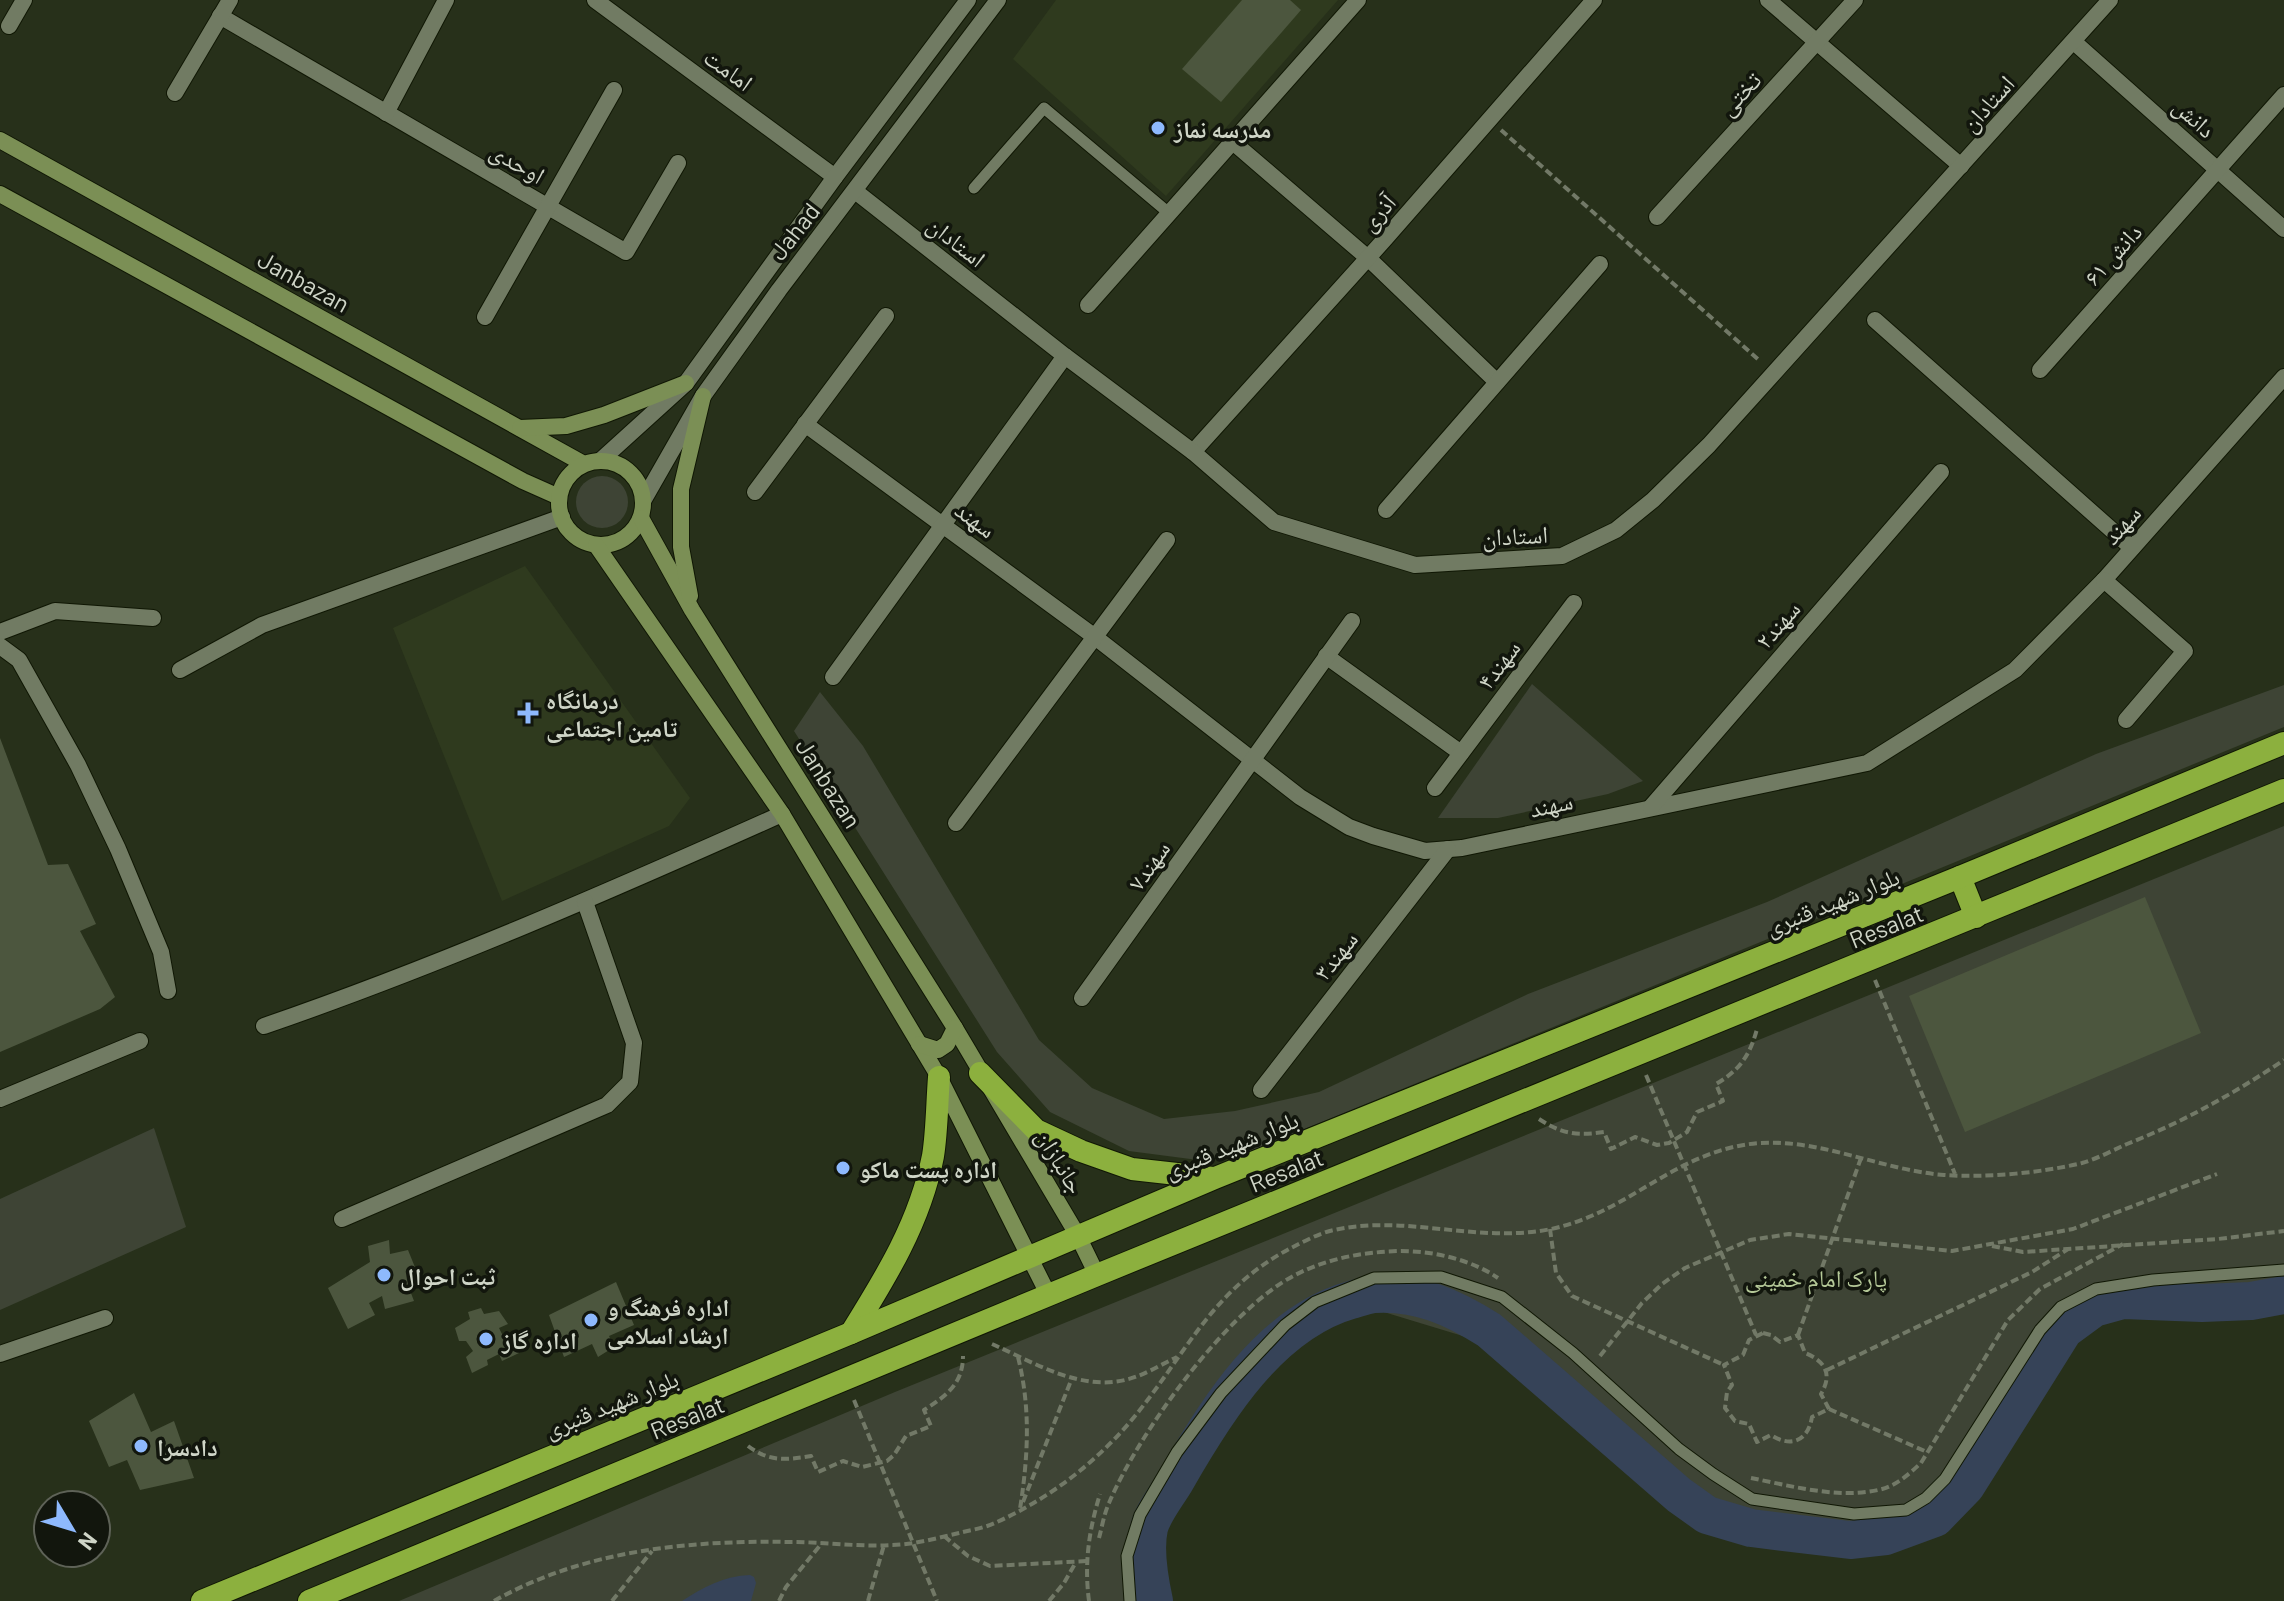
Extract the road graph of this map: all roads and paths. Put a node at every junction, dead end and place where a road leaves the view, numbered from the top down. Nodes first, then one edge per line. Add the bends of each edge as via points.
1 (24, 0) edge
2 (230, 0) edge
3 (446, 0) edge
4 (595, 0) edge
5 (968, 0) edge
6 (998, 0) edge
7 (1358, 0) edge
8 (1594, 0) edge
9 (1768, 0) edge
10 (1855, 0) edge
11 (2110, 0) edge
12 (220, 16) junction
13 (9, 26) dead end
14 (1817, 42) junction
15 (2074, 42) junction
16 (614, 90) dead end
17 (175, 93) dead end
18 (2284, 95) edge
19 (386, 113) junction
20 (1490, 120) junction
21 (0, 140) edge
22 (1234, 143) junction
23 (678, 163) dead end
24 (1961, 166) junction
25 (2219, 171) junction
26 (835, 177) junction
27 (974, 188) dead end
28 (855, 191) junction
29 (0, 194) edge
30 (547, 206) junction
31 (1170, 214) junction
32 (1657, 217) dead end
33 (2284, 229) edge
34 (1368, 258) junction
35 (1600, 264) dead end
36 (1088, 305) dead end
37 (886, 316) dead end
38 (485, 317) dead end
39 (1875, 320) dead end
40 (1065, 356) junction
41 (2040, 370) dead end
42 (1775, 374) junction
43 (2284, 377) edge
44 (1497, 382) junction
45 (686, 383) junction
46 (703, 396) junction
47 (805, 424) junction
48 (520, 428) junction
49 (1193, 452) junction
50 (592, 462) junction
51 (1941, 472) dead end
52 (755, 492) dead end
53 (559, 497) junction
54 (642, 509) junction
55 (1386, 510) dead end
56 (562, 517) junction
57 (942, 523) junction
58 (1167, 540) dead end
59 (596, 545) junction
60 (2132, 548) junction
61 (2104, 580) junction
62 (1574, 603) dead end
63 (692, 610) junction
64 (153, 618) dead end
65 (1352, 621) dead end
66 (0, 632) edge
67 (1095, 637) junction
68 (0, 646) edge
69 (1326, 656) junction
70 (180, 670) dead end
71 (833, 677) dead end
72 (2126, 720) dead end
73 (2284, 743) edge
74 (1461, 753) junction
75 (1252, 758) junction
76 (1435, 788) dead end
77 (2284, 790) edge
78 (1651, 807) junction
79 (782, 814) junction
80 (956, 823) dead end
81 (1448, 849) junction
82 (1960, 877) junction
83 (585, 902) junction
84 (1976, 917) junction
85 (1867, 961) junction
86 (168, 991) dead end
87 (1082, 998) dead end
88 (264, 1026) dead end
89 (955, 1028) junction
90 (1757, 1029) dead end
91 (140, 1041) dead end
92 (919, 1044) junction
93 (2284, 1060) edge
94 (980, 1073) junction
95 (1646, 1075) dead end
96 (939, 1077) junction
97 (1261, 1090) dead end
98 (0, 1099) edge
99 (1539, 1119) dead end
100 (1674, 1141) junction
101 (1861, 1158) junction
102 (1683, 1164) junction
103 (1955, 1174) junction
104 (2217, 1174) dead end
105 (1215, 1178) junction
106 (342, 1219) dead end
107 (1550, 1229) junction
108 (2284, 1231) edge
109 (1078, 1236) junction
110 (1833, 1238) junction
111 (1987, 1246) junction
112 (2070, 1247) junction
113 (1029, 1257) junction
114 (2284, 1270) edge
115 (1097, 1275) junction
116 (1049, 1296) junction
117 (105, 1318) dead end
118 (1627, 1322) junction
119 (851, 1333) junction
120 (1756, 1335) junction
121 (1798, 1335) junction
122 (992, 1344) dead end
123 (0, 1354) edge
124 (963, 1356) dead end
125 (1018, 1356) junction
126 (1178, 1356) junction
127 (1598, 1359) dead end
128 (1724, 1365) junction
129 (1827, 1370) junction
130 (1072, 1378) junction
131 (854, 1400) dead end
132 (1829, 1409) junction
133 (748, 1446) dead end
134 (1927, 1452) dead end
135 (880, 1463) junction
136 (1100, 1494) dead end
137 (1020, 1509) junction
138 (944, 1536) junction
139 (912, 1542) junction
140 (822, 1543) junction
141 (884, 1545) junction
142 (654, 1549) junction
143 (1087, 1561) junction
144 (1076, 1562) junction
145 (202, 1601) edge
146 (309, 1601) edge
147 (494, 1601) edge
148 (612, 1601) edge
149 (779, 1601) edge
150 (868, 1601) edge
151 (937, 1601) edge
152 (1049, 1601) edge
153 (1089, 1601) edge
154 (1130, 1601) edge

1 - 13 street
2 - 12 street
3 - 19 street
4 - 26 street, امامت
5 - 26 street, Jahad
6 - 28 street, Jahad
7 - 22 street
8 - 20 street, آذری
9 - 14 street
10 - 14 street, تختی
11 - 15 street, استادان
12 - 17 street
12 - 19 street, اوحدی
14 - 24 street
14 - 32 street, تختی
15 - 24 street, استادان
15 - 25 street, دانش
16 - 30 street
18 - 25 street, دانش ۶۱
19 - 30 street, اوحدی
20 - 34 street, آذری
20 - 42 path
21 - 48 main road, Janbazan
22 - 31 street
22 - 34 street
23 - 30 street, اوحدی via 626,252
24 - 42 street, استادان
25 - 33 street, دانش
25 - 41 street, دانش ۶۱
26 - 45 street, Jahad
27 - 31 lane via 1044,108
28 - 40 street, استادان
28 - 46 street, Jahad
29 - 53 main road
30 - 38 street
31 - 36 street
34 - 44 street
34 - 49 street, آذری
35 - 44 street
37 - 47 street
39 - 60 street
40 - 49 street, استادان
40 - 57 street
42 - 49 street, استادان via 1653,500 1616,530 1562,556 1415,565 1274,522
43 - 60 street, سهند
44 - 55 street
45 - 48 main road via 566,426
45 - 50 street, Jahad
46 - 54 street, Jahad
46 - 63 main road via 681,489 681,547
47 - 52 street
47 - 57 street, سهند
48 - 50 main road, Janbazan
50 - 53 main road via 572,472
50 - 54 main road via 621,465 630,472 642,490
51 - 78 street, سهند۲
53 - 56 main road
54 - 59 main road via 635,527 618,541
54 - 63 main road, Janbazan
56 - 59 main road via 569,531
56 - 70 street via 262,625
57 - 67 street, سهند
57 - 71 street
58 - 67 street
59 - 79 main road
60 - 61 street, سهند
61 - 72 street via 2185,651
61 - 78 street, سهند via 2015,670 1867,763
62 - 74 street, سهند۴
63 - 89 main road, Janbazan
64 - 66 street via 55,611
65 - 69 street, سهند۷
67 - 75 street, سهند
67 - 80 street
68 - 86 street via 19,660 85,779 161,952
69 - 74 street
69 - 75 street, سهند۷
73 - 82 highway, بلوار شهید قنبری
74 - 76 street, سهند۴
75 - 81 street, سهند via 1349,827 1425,851
75 - 87 street, سهند۷
77 - 84 highway, Resalat
78 - 81 street, سهند
79 - 83 street
79 - 92 main road
81 - 97 street, سهند۳
82 - 84 highway
82 - 105 highway, بلوار شهید قنبری
83 - 88 street
83 - 106 street via 634,1043 630,1082 607,1105
84 - 85 highway, Resalat
85 - 103 path
85 - 115 highway, Resalat
89 - 92 main road via 938,1050
89 - 94 main road, Janbazan
90 - 100 path via 1747,1058 1716,1084 1723,1101 1697,1112 1687,1132
91 - 98 street
92 - 96 main road
93 - 103 path via 2224,1100 2083,1163
94 - 105 highway via 1036,1130 1081,1151 1132,1169
94 - 109 main road, جانبازان
95 - 100 path
96 - 113 main road
96 - 119 highway via 933,1155 918,1210 893,1267
99 - 100 path via 1569,1134 1604,1132 1611,1149 1635,1137 1657,1145
100 - 102 path
101 - 102 path via 1822,1146 1779,1142 1707,1153
101 - 103 path
101 - 110 path
102 - 107 path via 1605,1211
102 - 120 path
104 - 111 path via 2073,1229
105 - 109 highway, بلوار شهید قنبری
107 - 118 path via 1563,1286 1572,1296
107 - 126 path via 1472,1234 1360,1225 1327,1231 1263,1264 1234,1287
108 - 112 path
109 - 113 highway, بلوار شهید قنبری
109 - 115 main road, جانبازان
110 - 111 path via 1952,1251
110 - 118 path via 1789,1234 1750,1240 1685,1268
110 - 121 path
111 - 112 path via 2023,1252
112 - 129 path via 2032,1272
113 - 116 main road
113 - 119 highway, بلوار شهید قنبری
114 - 154 lane via 2096,1289 2061,1307 2040,1330 1945,1479 1926,1498 1906,1510 1854,1514 1752,1499 1679,1449 1502,1297 1441,1277 1374,1278 1315,1302 1285,1325 1212,1405 1140,1515 1127,1556
115 - 116 highway, Resalat
116 - 146 highway, Resalat
117 - 123 street
118 - 127 path
118 - 128 path
119 - 145 highway, بلوار شهید قنبری
120 - 121 path via 1771,1335 1780,1342
120 - 128 path via 1743,1355
121 - 129 path via 1805,1353
122 - 125 path
124 - 135 path via 958,1381 924,1410 931,1426 906,1436 894,1455
125 - 130 path
125 - 137 path via 1028,1427
126 - 130 path via 1125,1380
126 - 137 path via 1131,1421 1093,1461
128 - 132 path via 1732,1385 1725,1408 1735,1421 1749,1424 1757,1442 1771,1435 1789,1443 1799,1440 1812,1417
129 - 132 path via 1821,1394
130 - 137 path
131 - 135 path
132 - 134 path
133 - 135 path via 780,1460 811,1456 818,1472 843,1461 862,1467
135 - 139 path
136 - 143 path
137 - 138 path via 993,1524
138 - 139 path
138 - 144 path via 990,1566
139 - 141 path
139 - 151 path
140 - 141 path
140 - 142 path
140 - 149 path
141 - 150 path
142 - 147 path via 565,1568
142 - 148 path
143 - 144 path
143 - 153 path
144 - 152 path

